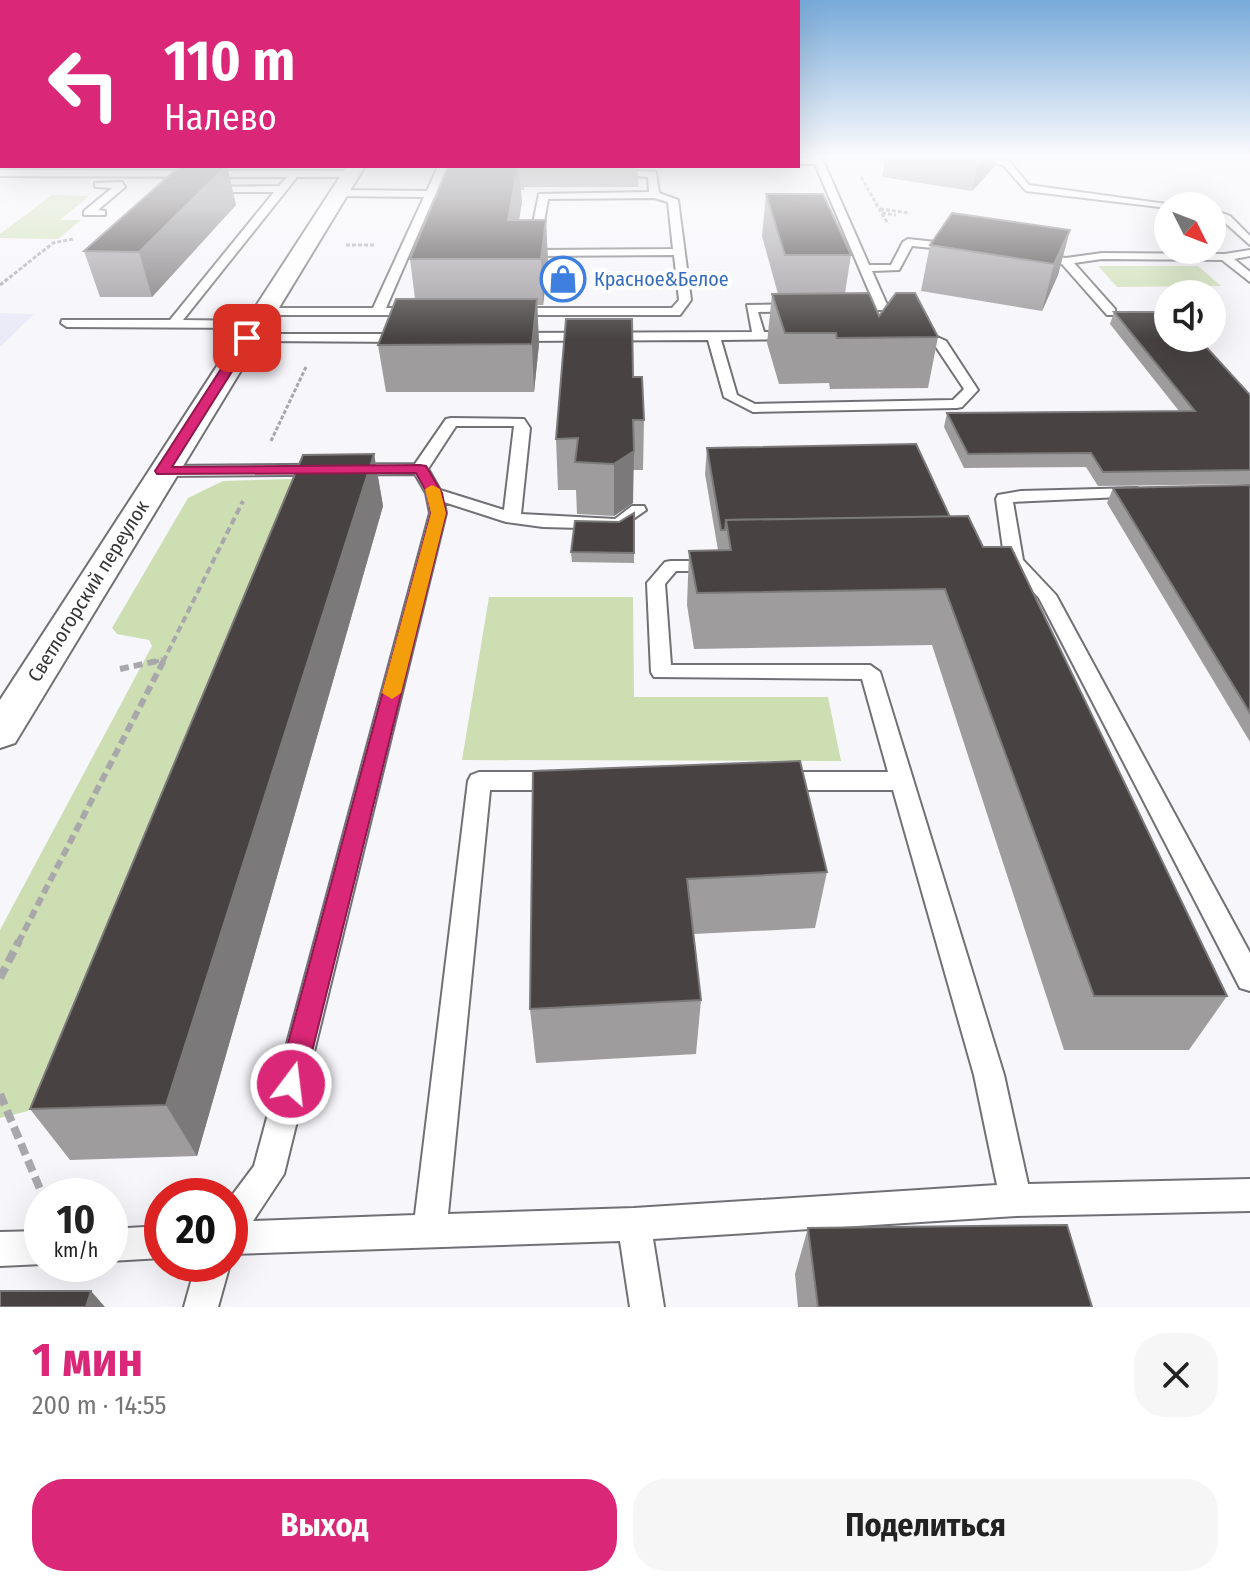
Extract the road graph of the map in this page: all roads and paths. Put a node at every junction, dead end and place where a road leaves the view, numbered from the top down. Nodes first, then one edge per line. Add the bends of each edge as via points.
1 (259, 217) edge
2 (324, 217) edge
3 (421, 217) edge
4 (536, 217) edge
5 (675, 217) edge
6 (844, 217) edge
7 (883, 217) edge
8 (1226, 218) edge
9 (73, 239) dead end
10 (908, 242) junction
11 (1250, 242) edge
12 (972, 250) edge
13 (679, 252) junction
14 (1250, 253) edge
15 (1019, 255) edge
16 (1154, 256) edge
17 (1226, 257) edge
18 (1226, 258) edge
19 (1066, 261) junction
20 (867, 268) junction
21 (1250, 278) edge
22 (0, 285) edge
23 (809, 307) edge
24 (838, 307) edge
25 (378, 312) junction
26 (441, 312) edge
27 (504, 312) edge
28 (1111, 312) edge
29 (67, 323) dead end
30 (174, 324) junction
31 (255, 325) junction
32 (759, 335) junction
33 (713, 336) junction
34 (493, 337) edge
35 (320, 338) junction
36 (430, 338) edge
37 (420, 469) junction
38 (162, 471) junction
39 (257, 471) junction
40 (434, 493) junction
41 (1158, 493) edge
42 (638, 510) dead end
43 (512, 518) junction
44 (1014, 561) junction
45 (973, 563) edge
46 (735, 566) edge
47 (165, 659) junction
48 (120, 669) dead end
49 (0, 733) edge
50 (591, 781) edge
51 (750, 781) edge
52 (901, 781) junction
53 (0, 978) edge
54 (1250, 979) edge
55 (0, 1094) edge
56 (35, 1178) edge
57 (1250, 1195) edge
58 (1016, 1200) junction
59 (248, 1201) edge
60 (634, 1224) junction
61 (430, 1230) junction
62 (248, 1237) edge
63 (24, 1248) edge
64 (0, 1249) edge
65 (208, 1282) edge
66 (201, 1307) edge
67 (647, 1307) edge

1 - 30 lane
2 - 31 street, Светлогорский переулок
3 - 25 lane
4 - 13 lane via 533,253
5 - 13 lane
6 - 20 lane
7 - 10 path via 895,238
8 - 11 lane
9 - 22 path via 53,243
10 - 12 lane
10 - 20 lane via 895,268
13 - 27 lane via 685,300 676,312
14 - 17 lane
15 - 19 lane
16 - 19 lane
18 - 21 lane
19 - 28 lane
20 - 24 lane via 882,307
23 - 32 lane via 751,308
25 - 26 lane
25 - 31 lane
29 - 30 lane
30 - 31 lane
31 - 35 lane
31 - 38 street, Светлогорский переулок
32 - 33 lane
32 - 33 lane via 919,334 941,344 971,390 957,404 753,408 731,397
33 - 34 lane
35 - 36 lane
35 - 39 path
37 - 39 lane
37 - 40 lane
37 - 43 lane via 451,422 519,422
38 - 39 lane
38 - 49 street, Светлогорский переулок
39 - 47 path
40 - 43 lane
40 - 59 lane via 438,513 268,1174
41 - 44 lane via 1004,499
42 - 43 lane via 619,524
44 - 45 lane
44 - 54 lane via 1047,595
46 - 52 lane via 671,566 656,583 661,672 870,672
47 - 48 path
47 - 53 path
50 - 61 lane via 479,781
51 - 52 lane
52 - 58 lane via 989,1075
55 - 56 path
57 - 58 lane
58 - 60 lane
60 - 61 lane
60 - 67 lane
61 - 62 lane
63 - 64 lane
65 - 66 lane

